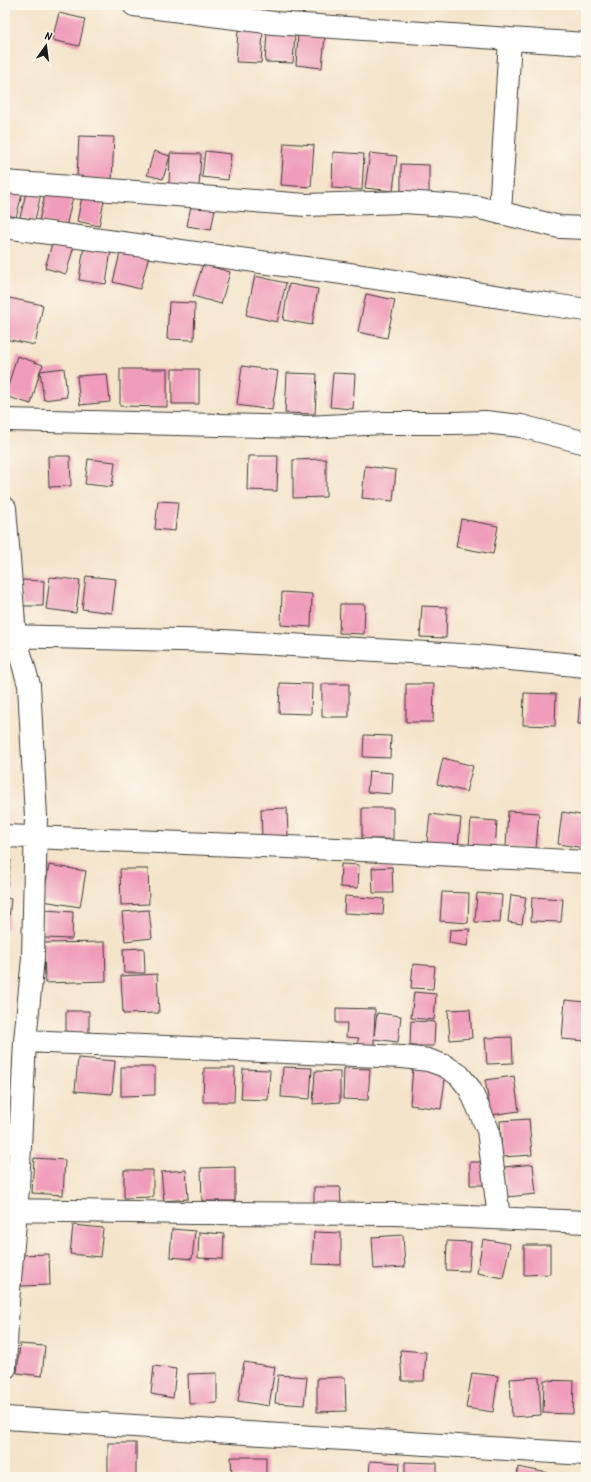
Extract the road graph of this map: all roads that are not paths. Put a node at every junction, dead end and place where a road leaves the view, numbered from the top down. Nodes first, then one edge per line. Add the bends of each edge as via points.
1 (134, 5) edge
2 (510, 39) junction
3 (586, 44) edge
4 (5, 182) edge
5 (500, 213) junction
6 (5, 227) edge
7 (586, 228) edge
8 (586, 310) edge
9 (5, 420) edge
10 (586, 443) edge
11 (5, 508) edge
12 (10, 636) edge
13 (586, 666) edge
14 (5, 836) edge
15 (36, 838) junction
16 (586, 862) edge
17 (25, 1041) junction
18 (11, 1210) edge
19 (499, 1218) junction
20 (586, 1222) edge
21 (5, 1368) edge
22 (5, 1418) edge
23 (586, 1454) edge

1 - 2 street via 274,24
2 - 3 street
2 - 5 street
4 - 5 street via 306,205 404,202 476,207
5 - 7 street via 560,227
6 - 8 street via 342,273
9 - 10 street via 308,427 485,422 521,426
11 - 12 street
12 - 13 street via 222,641 477,656
12 - 15 street via 29,685
14 - 15 street
15 - 16 street via 362,850
15 - 17 street via 33,958
17 - 18 street
17 - 19 street via 403,1057 428,1060 445,1066 459,1075 470,1089 488,1130
18 - 19 street via 396,1214
18 - 21 street
19 - 20 street
22 - 23 street

